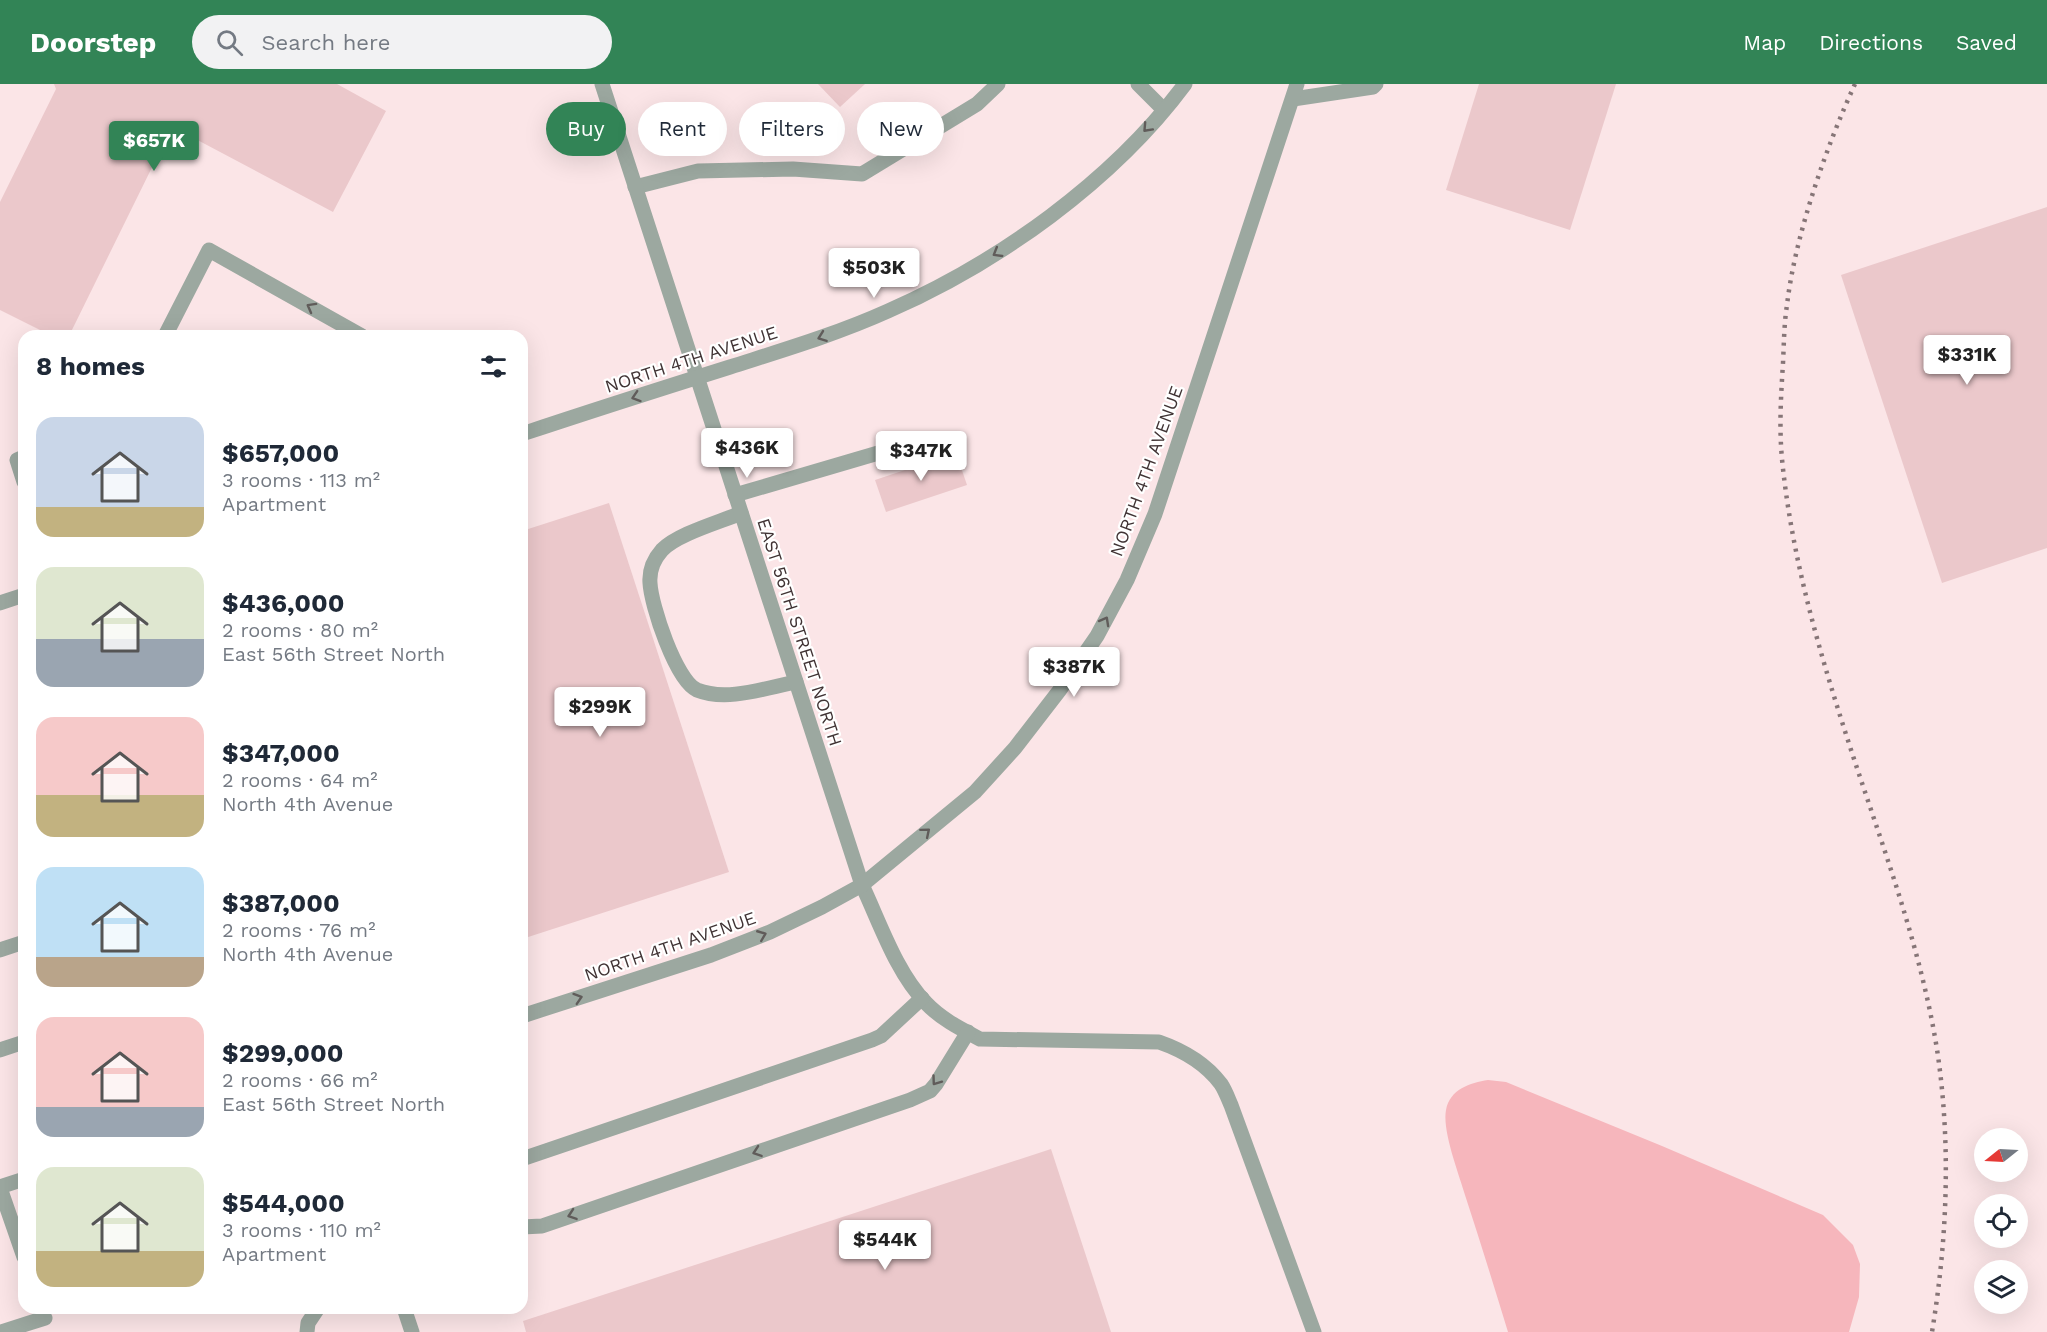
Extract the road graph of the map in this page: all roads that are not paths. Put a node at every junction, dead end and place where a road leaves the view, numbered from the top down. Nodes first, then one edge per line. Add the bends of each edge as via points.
1 (602, 84) edge
2 (998, 84) edge
3 (1138, 84) edge
4 (1185, 84) edge
5 (1376, 84) edge
6 (1295, 91) edge
7 (1164, 110) junction
8 (635, 188) junction
9 (168, 330) edge
10 (351, 330) edge
11 (697, 377) junction
12 (528, 432) edge
13 (885, 451) dead end
14 (735, 495) junction
15 (741, 513) junction
16 (18, 597) edge
17 (0, 603) edge
18 (796, 682) junction
19 (862, 885) junction
20 (18, 944) edge
21 (0, 950) edge
22 (922, 998) junction
23 (528, 1015) edge
24 (968, 1032) junction
25 (18, 1044) edge
26 (0, 1050) edge
27 (528, 1157) edge
28 (18, 1181) edge
29 (0, 1187) edge
30 (528, 1227) edge
31 (18, 1240) edge
32 (314, 1314) edge
33 (406, 1314) edge
34 (46, 1319) edge
35 (1, 1332) edge
36 (307, 1332) edge
37 (412, 1332) edge
38 (1314, 1332) edge

1 - 8 street, EAST 56TH STREET NORTH
2 - 8 street via 977,104 862,174 793,169 698,171
3 - 7 street
4 - 7 street, NORTH 4TH AVENUE
5 - 6 street
19 -> 6 street, NORTH 4TH AVENUE via 975,792 1059,691 1102,626 1155,514
7 -> 11 street, NORTH 4TH AVENUE via 1122,155 1068,202 1016,241 954,279 820,338
8 - 11 street, EAST 56TH STREET NORTH
10 -> 9 street via 209,250
11 -> 12 street, NORTH 4TH AVENUE
11 - 14 street, EAST 56TH STREET NORTH
13 - 14 street
14 - 15 street, EAST 56TH STREET NORTH
15 - 18 street, EAST 56TH STREET NORTH
15 - 18 street via 673,540 662,550 651,566 656,614 679,672 695,689 738,694
16 - 17 street
18 - 19 street, EAST 56TH STREET NORTH
19 - 22 street, EAST 56TH STREET NORTH via 904,975
23 -> 19 street, NORTH 4TH AVENUE via 711,955 770,932
20 - 21 street
22 - 24 street, EAST 56TH STREET NORTH
22 - 27 street via 872,1040
24 -> 30 street via 936,1084 910,1100 542,1226
24 - 38 street, EAST 56TH STREET NORTH via 980,1039 1159,1042 1180,1049 1209,1071 1221,1084 1231,1105
25 - 26 street
28 - 29 street
29 - 31 street
32 - 36 street
33 - 37 street
34 - 35 street

